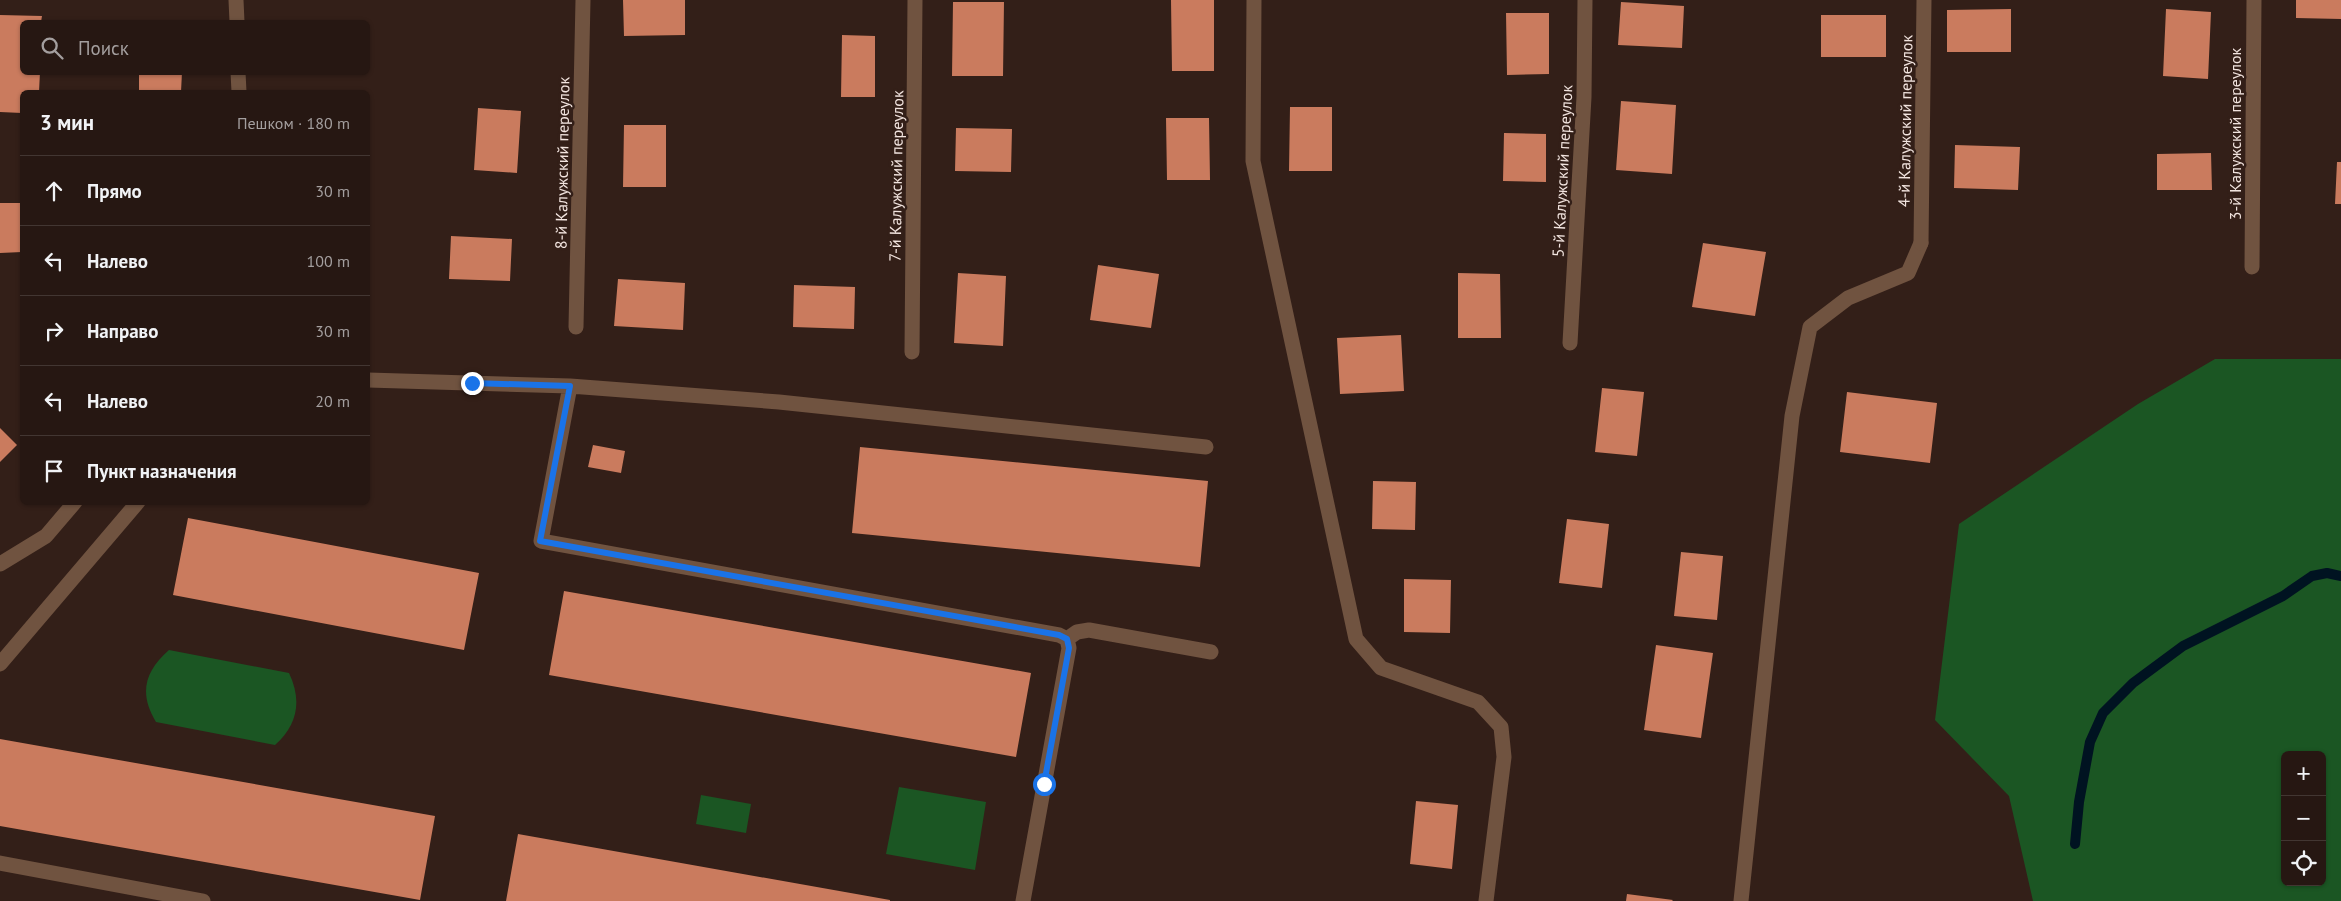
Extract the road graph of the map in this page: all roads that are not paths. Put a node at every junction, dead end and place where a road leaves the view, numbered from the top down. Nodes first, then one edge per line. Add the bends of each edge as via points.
1 (236, 0) edge
2 (583, 0) edge
3 (915, 0) edge
4 (1254, 0) edge
5 (1585, 0) edge
6 (1924, 0) edge
7 (2254, 0) edge
8 (237, 20) edge
9 (238, 75) edge
10 (239, 90) edge
11 (2252, 267) dead end
12 (576, 327) dead end
13 (1570, 343) dead end
14 (912, 352) dead end
15 (370, 380) edge
16 (570, 386) junction
17 (1206, 447) dead end
18 (72, 505) edge
19 (135, 505) edge
20 (0, 564) edge
21 (1067, 639) junction
22 (1211, 652) dead end
23 (0, 664) edge
24 (0, 864) edge
25 (203, 901) edge
26 (1024, 901) edge
27 (1486, 901) edge
28 (1742, 901) edge

1 - 8 street
2 - 12 street, 8-й Калужский переулок
3 - 14 street, 7-й Калужский переулок
4 - 27 street via 1252,161 1356,639 1381,668 1478,702 1501,727 1504,757
5 - 13 street, 5-й Калужский переулок via 1584,97
6 - 28 street, 4-й Калужский переулок via 1921,243 1908,273 1848,298 1810,328 1792,416
7 - 11 street, 3-й Калужский переулок
9 - 10 street
15 - 16 street
16 - 17 street via 779,402
16 - 21 street via 540,541
18 - 20 street via 46,536
19 - 23 street
21 - 22 street via 1077,632 1089,630
21 - 26 street via 1069,648
24 - 25 street

